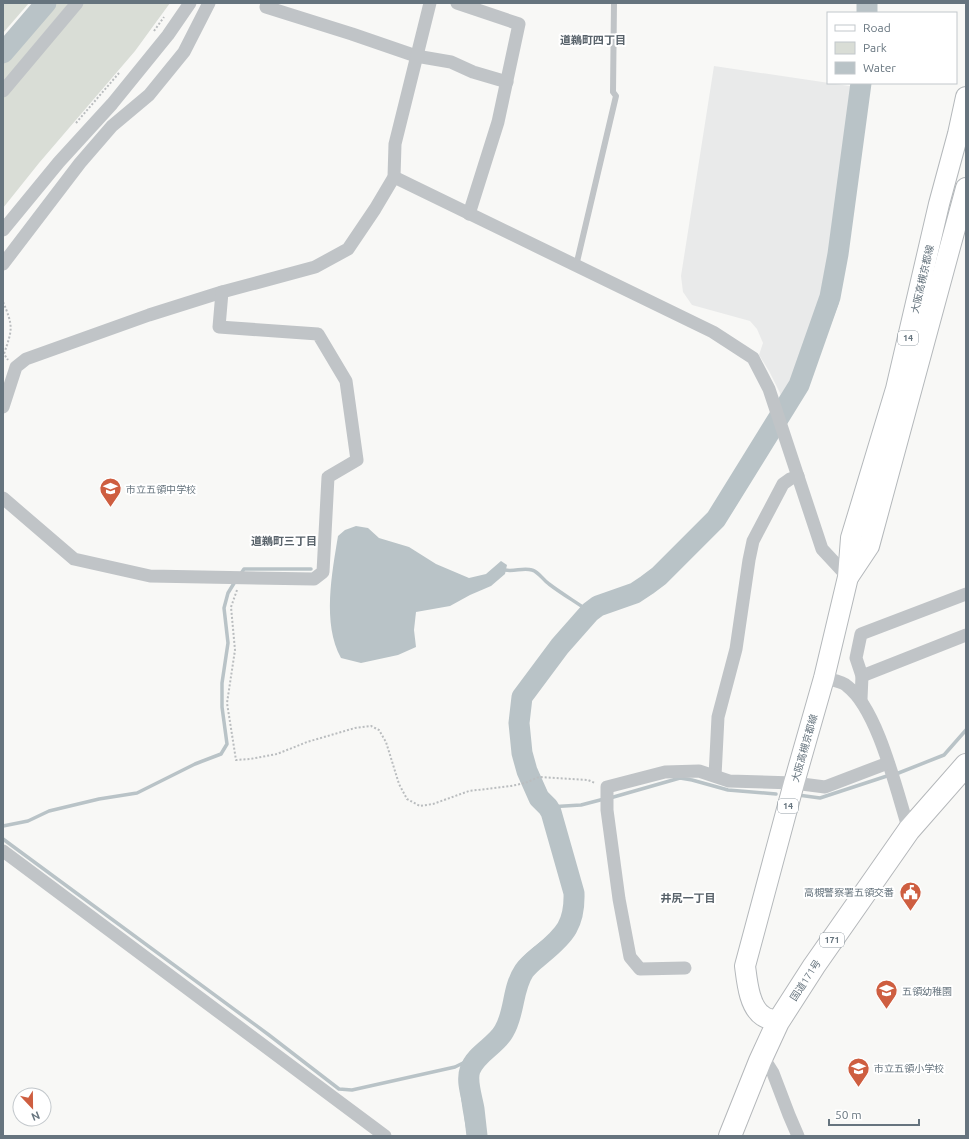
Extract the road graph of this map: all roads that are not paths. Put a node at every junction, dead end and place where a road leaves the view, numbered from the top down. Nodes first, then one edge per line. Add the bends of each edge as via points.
1 (77, 3) edge
2 (190, 3) edge
3 (209, 3) edge
4 (267, 3) edge
5 (430, 3) edge
6 (456, 3) edge
7 (614, 3) edge
8 (416, 56) junction
9 (506, 82) junction
10 (3, 90) edge
11 (966, 97) edge
12 (394, 177) junction
13 (966, 188) edge
14 (469, 214) junction
15 (3, 230) edge
16 (3, 264) edge
17 (576, 266) junction
18 (222, 292) junction
19 (3, 407) edge
20 (798, 476) junction
21 (3, 498) edge
22 (848, 577) junction
23 (966, 594) edge
24 (966, 635) edge
25 (862, 676) junction
26 (824, 678) junction
27 (861, 699) junction
28 (889, 765) junction
29 (966, 765) edge
30 (715, 776) junction
31 (794, 783) junction
32 (909, 830) junction
33 (3, 851) edge
34 (685, 968) dead end
35 (778, 1022) junction
36 (760, 1062) junction
37 (385, 1136) edge
38 (730, 1136) edge
39 (798, 1136) edge

1 - 10 street
2 - 15 street via 168,35 112,104 59,162
3 - 16 street via 184,52 149,95 112,126
4 - 8 street via 266,7
5 - 8 street
6 - 9 street via 519,24
7 - 17 lane via 613,92 616,96
8 - 9 street via 451,62
8 - 12 street via 395,144
9 - 14 street via 498,122
11 - 22 main road, 大阪高槻京都線 / 14 via 896,390 851,538
12 - 14 street
12 - 18 street via 348,249 315,267
13 - 22 main road, 大阪高槻京都線 / 14 via 869,546
14 - 17 street
17 - 20 street via 713,332 753,358 769,389
18 - 19 street via 26,359 16,367
18 - 21 street via 219,327 318,334 346,381 357,460 328,477 323,572 314,579 150,576 74,559
20 - 22 street via 822,549
20 - 30 street via 783,484 753,541 736,649 718,717
22 - 26 main road, 大阪高槻京都線 / 14
23 - 25 street via 861,634 856,658
24 - 25 street
25 - 27 street
26 - 27 street via 846,685
26 - 31 main road, 大阪高槻京都線 / 14
27 - 28 street via 872,719
28 - 31 street via 825,787
28 - 32 street
29 - 32 highway, 国道171号 / 171
30 - 31 street via 728,781
30 - 34 street via 699,771 665,772 607,789 619,899 630,957 640,969
31 - 35 main road, 大阪高槻京都線 / 14 via 745,966 747,987 755,1007 763,1016
32 - 35 highway, 国道171号 / 171
33 - 37 street
35 - 36 highway, 国道171号 / 171
36 - 38 highway, 国道171号 / 171
36 - 39 street via 768,1065 773,1073

